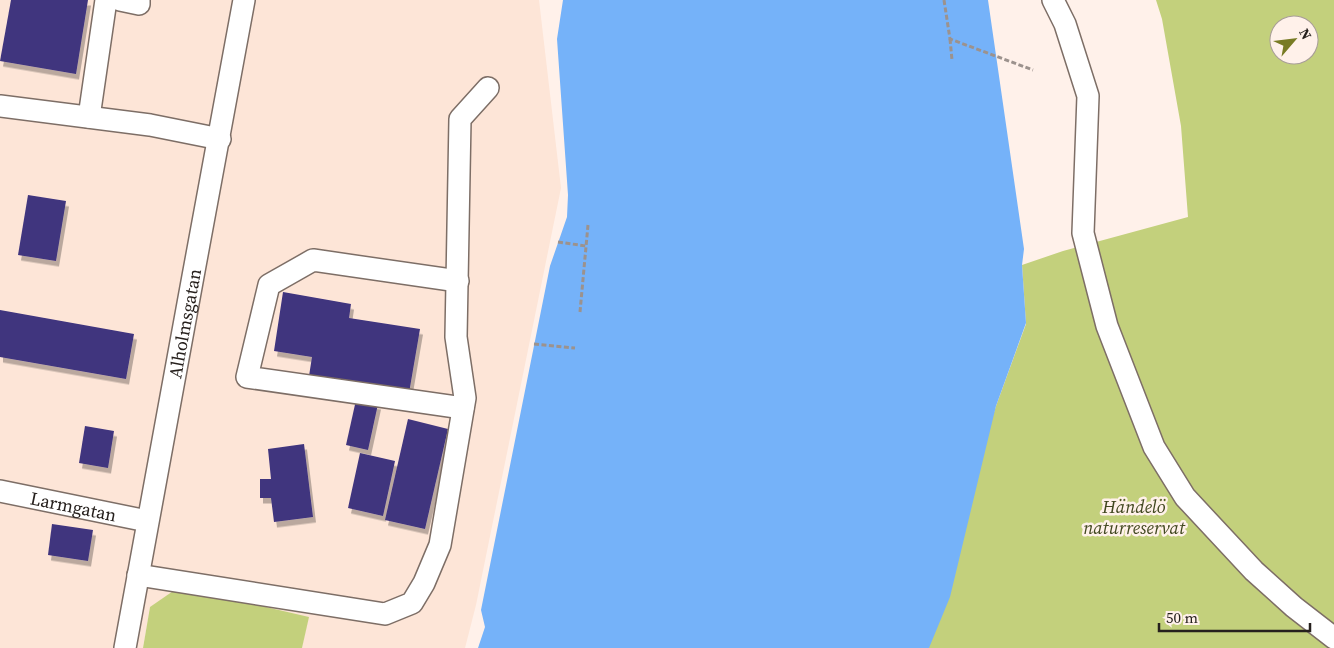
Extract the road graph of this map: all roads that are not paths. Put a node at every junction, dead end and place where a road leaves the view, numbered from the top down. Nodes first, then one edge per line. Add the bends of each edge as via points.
1 (106, 0) edge
2 (120, 0) edge
3 (139, 0) edge
4 (244, 0) edge
5 (1053, 0) edge
6 (488, 88) dead end
7 (0, 106) edge
8 (89, 117) junction
9 (220, 139) junction
10 (458, 282) junction
11 (463, 408) junction
12 (0, 491) edge
13 (147, 521) junction
14 (138, 575) junction
15 (1334, 638) edge
16 (125, 648) edge

1 - 8 street
2 - 3 street via 139,4
4 - 9 street, Alholmsgatan
5 - 15 street via 1065,24 1088,96 1083,233 1107,326 1154,447 1185,497 1254,571
6 - 10 street via 460,119
7 - 8 street
8 - 9 street
9 - 13 street, Alholmsgatan
10 - 11 street via 456,337 465,398
10 - 11 street via 313,260 268,285 247,377
11 - 14 street via 440,546 412,603 385,614
12 - 13 street, Larmgatan
13 - 14 street, Alholmsgatan
14 - 16 street, Alholmsgatan

